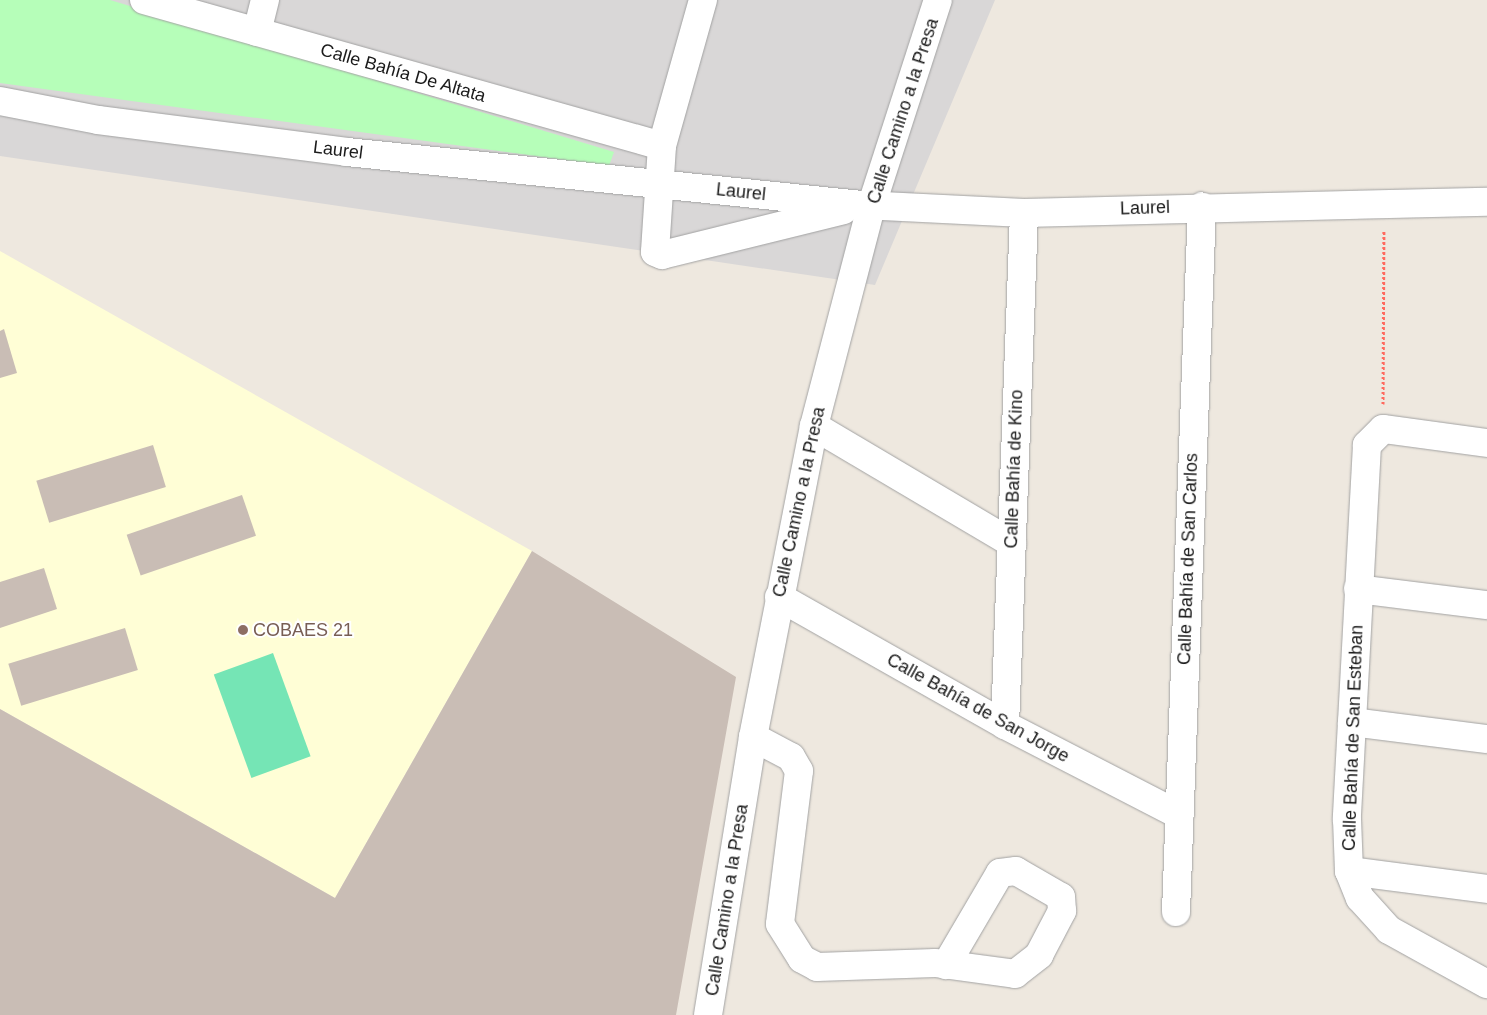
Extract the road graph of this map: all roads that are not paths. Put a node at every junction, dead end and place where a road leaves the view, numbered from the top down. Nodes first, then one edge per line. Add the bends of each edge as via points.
1 (144, 0) edge
2 (265, 0) edge
3 (703, 0) edge
4 (931, 2) edge
5 (257, 32) junction
6 (0, 101) edge
7 (662, 146) junction
8 (662, 183) junction
9 (1487, 202) edge
10 (867, 205) junction
11 (1202, 206) junction
12 (1024, 213) junction
13 (814, 426) junction
14 (1487, 443) edge
15 (1012, 542) junction
16 (1358, 589) junction
17 (779, 597) junction
18 (1487, 605) edge
19 (1352, 722) junction
20 (1005, 725) junction
21 (753, 738) junction
22 (1487, 739) edge
23 (1179, 815) junction
24 (1349, 871) junction
25 (1487, 888) edge
26 (1176, 912) dead end
27 (946, 964) dead end
28 (1487, 984) edge
29 (708, 1015) edge

1 - 5 street, Calle Bahía De Altata
2 - 5 street
3 - 7 street
4 - 10 street, Calle Camino a la Presa
5 - 7 street, Calle Bahía De Altata
6 - 8 street, Laurel via 98,120 338,150
7 - 8 street
8 - 10 street, Laurel
8 - 10 street via 653,244 662,255
9 - 11 street, Laurel
10 - 12 street, Laurel
10 - 13 street, Calle Camino a la Presa
11 - 12 street, Laurel
11 - 23 street, Calle Bahía de San Carlos
12 - 15 street, Calle Bahía de Kino
13 - 15 street
13 - 17 street, Calle Camino a la Presa
14 - 16 street, Calle Bahía de San Esteban via 1383,429 1367,445
15 - 20 street, Calle Bahía de Kino
16 - 18 street
16 - 19 street, Calle Bahía de San Esteban
17 - 20 street, Calle Bahía de San Jorge
17 - 21 street, Calle Camino a la Presa
19 - 22 street
19 - 24 street, Calle Bahía de San Esteban
20 - 23 street, Calle Bahía de San Jorge
21 - 27 street via 791,758 799,772 780,924 788,943 802,959 817,968
21 - 29 street, Calle Camino a la Presa
23 - 26 street, Calle Bahía de San Carlos
24 - 25 street
24 - 28 street, Calle Bahía de San Esteban via 1360,898 1389,930

